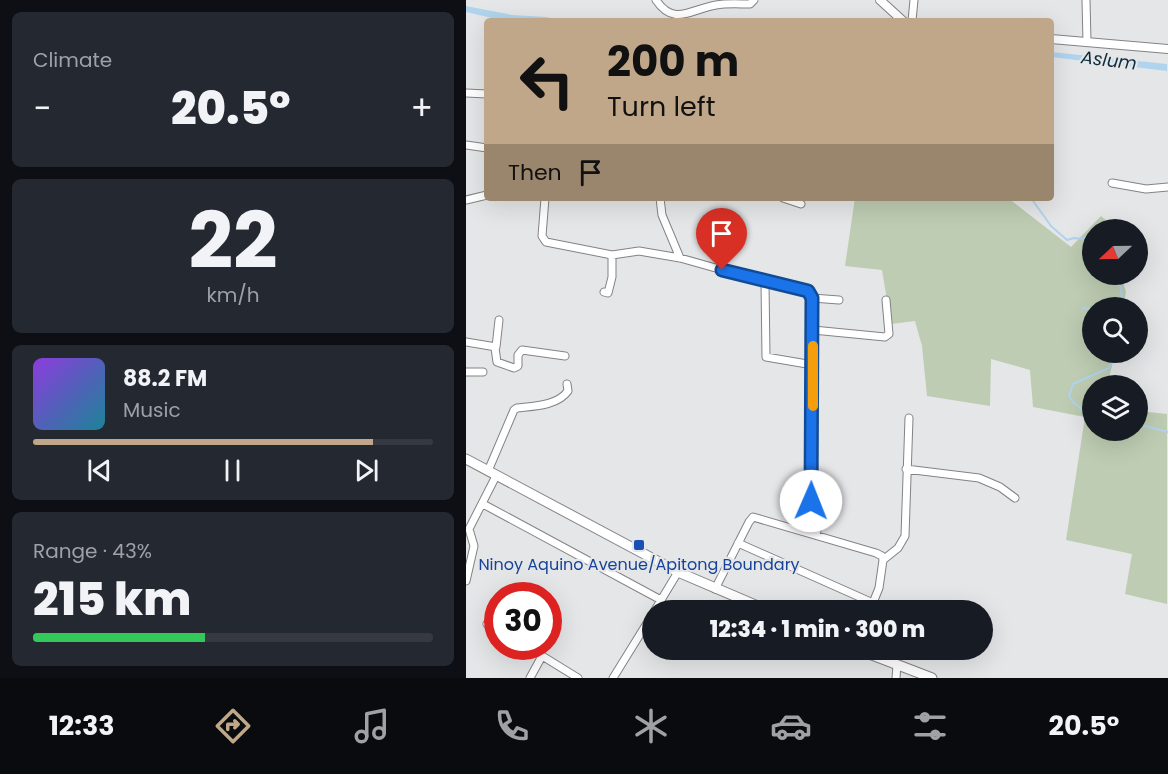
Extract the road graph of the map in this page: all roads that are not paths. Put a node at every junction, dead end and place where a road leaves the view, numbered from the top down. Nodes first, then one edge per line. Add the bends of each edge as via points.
1 (656, 0) edge
2 (754, 0) edge
3 (880, 0) edge
4 (914, 0) edge
5 (1086, 0) edge
6 (716, 2) edge
7 (901, 18) edge
8 (912, 18) edge
9 (1054, 39) edge
10 (1087, 42) junction
11 (1168, 49) edge
12 (466, 93) edge
13 (484, 94) edge
14 (466, 145) edge
15 (484, 148) edge
16 (1112, 183) dead end
17 (1168, 187) edge
18 (484, 196) edge
19 (466, 200) edge
20 (545, 201) edge
21 (660, 201) edge
22 (792, 201) edge
23 (801, 204) dead end
24 (612, 255) junction
25 (680, 258) junction
26 (765, 282) junction
27 (604, 292) dead end
28 (812, 298) junction
29 (839, 300) dead end
30 (886, 300) dead end
31 (499, 320) dead end
32 (813, 330) junction
33 (466, 342) edge
34 (492, 348) junction
35 (565, 356) dead end
36 (813, 365) junction
37 (466, 372) edge
38 (483, 372) dead end
39 (567, 384) dead end
40 (909, 418) dead end
41 (466, 459) edge
42 (906, 469) junction
43 (492, 474) junction
44 (1015, 498) dead end
45 (483, 504) junction
46 (468, 529) edge
47 (816, 535) junction
48 (738, 543) junction
49 (883, 560) junction
50 (678, 572) junction
51 (466, 581) edge
52 (715, 588) junction
53 (661, 600) joint
54 (743, 600) edge
55 (857, 600) edge
56 (875, 600) edge
57 (642, 631) edge
58 (540, 660) edge
59 (548, 660) edge
60 (884, 660) edge
61 (897, 665) junction
62 (575, 677) edge
63 (530, 678) edge
64 (613, 678) edge
65 (896, 678) edge
66 (932, 678) edge

1 - 6 street via 667,13 677,16
2 - 6 street via 750,4
3 - 7 street
4 - 8 street
5 - 10 street
9 - 10 street
10 - 11 street
12 - 13 street
14 - 15 street
16 - 17 street via 1146,189
18 - 19 street
20 - 24 street via 543,240
21 - 25 street via 662,215
22 - 23 street
24 - 25 street via 639,251
24 - 27 street via 612,276 608,293
25 - 26 street
26 - 28 street via 808,291
26 - 36 street via 766,357
28 - 29 street
28 - 32 street
30 - 32 street via 889,334 885,337
31 - 34 street
32 - 36 street
33 - 34 street
34 - 35 street via 497,362 514,368 522,350
36 - 47 street via 811,501 822,510
37 - 38 street
39 - 43 street via 566,394 554,402 514,411
40 - 42 street
41 - 43 main road
42 - 44 street via 979,478
42 - 49 street via 905,536 898,549
43 - 45 street
43 - 50 main road
45 - 46 street
45 - 53 street
46 - 51 street via 474,546
47 - 48 street via 753,517
47 - 49 street via 876,553
48 - 52 street
48 - 55 street
49 - 56 street
50 - 52 main road
50 - 53 street
52 - 54 main road
57 - 64 street
58 - 63 street
59 - 62 street
60 - 61 main road
61 - 65 street
61 - 66 main road

